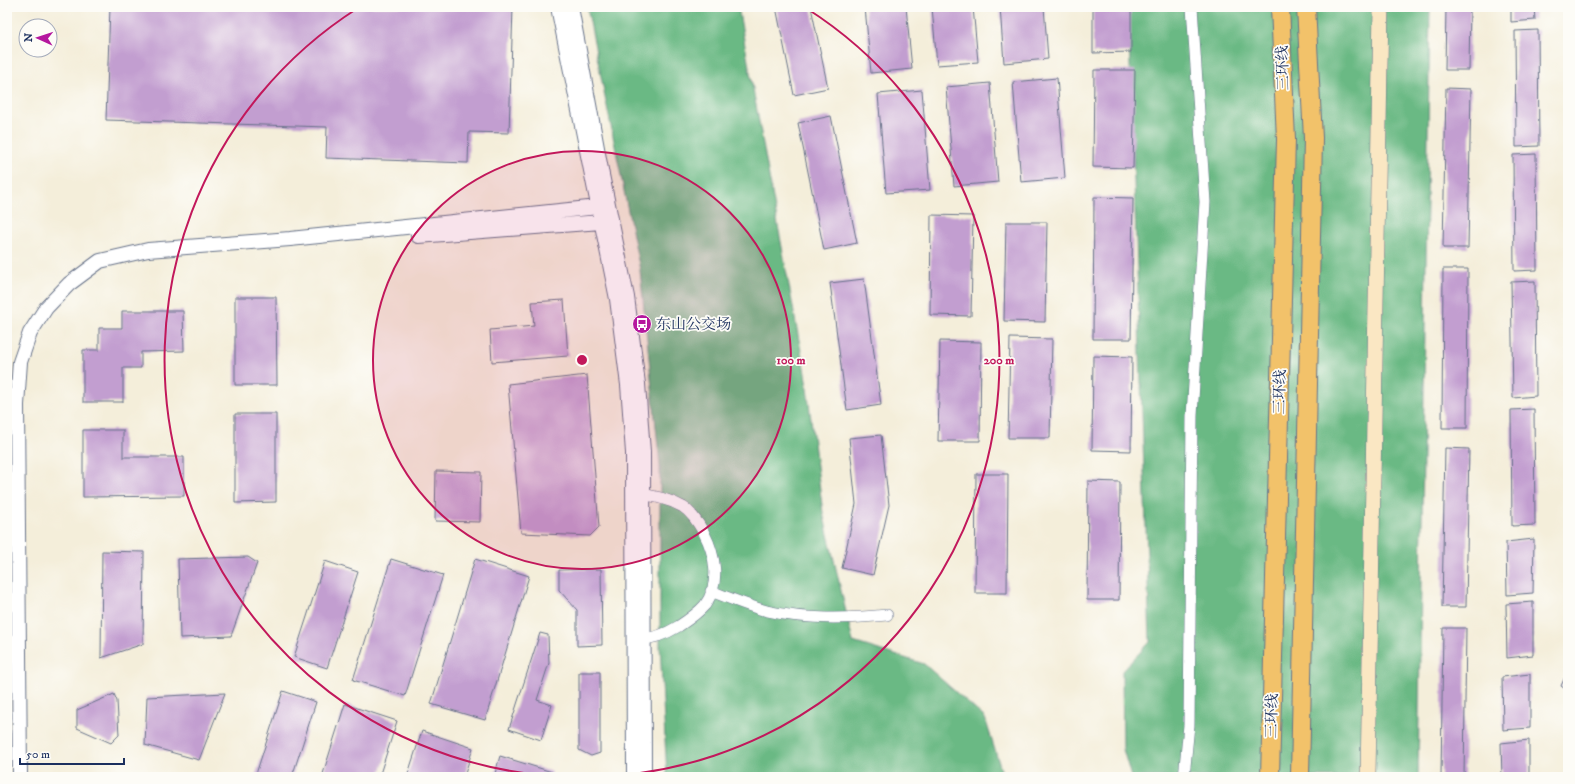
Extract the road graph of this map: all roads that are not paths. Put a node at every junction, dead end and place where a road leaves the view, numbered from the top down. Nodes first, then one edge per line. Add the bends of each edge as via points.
1 (558, 7) edge
2 (571, 7) edge
3 (1192, 7) edge
4 (1280, 7) edge
5 (1306, 7) edge
6 (1381, 7) edge
7 (605, 214) junction
8 (637, 494) junction
9 (1303, 576) junction
10 (711, 592) junction
11 (887, 615) dead end
12 (638, 639) junction
13 (20, 777) edge
14 (27, 777) edge
15 (634, 777) edge
16 (644, 777) edge
17 (1184, 777) edge
18 (1270, 777) edge
19 (1300, 777) edge
20 (1312, 777) edge
21 (1368, 777) edge

1 - 7 street
2 - 7 street
3 - 17 street via 1205,202 1192,416 1189,725
4 - 18 highway, 三环线 via 1286,140
5 - 9 highway, 三环线 via 1313,138
6 - 21 main road
7 - 8 street via 628,385
7 - 13 street via 148,250 100,262 69,284 46,308 30,333 20,362 17,405
7 - 14 street via 149,257 103,267 74,289 51,312 36,336 27,364 23,405
8 - 10 street via 684,507 699,524 710,545 714,560 714,587
8 - 12 street
9 - 19 highway, 三环线
9 - 20 highway via 1314,640
10 - 11 street via 765,611 792,616 850,619
10 - 12 street via 705,605 669,632
12 - 15 street
12 - 16 street

